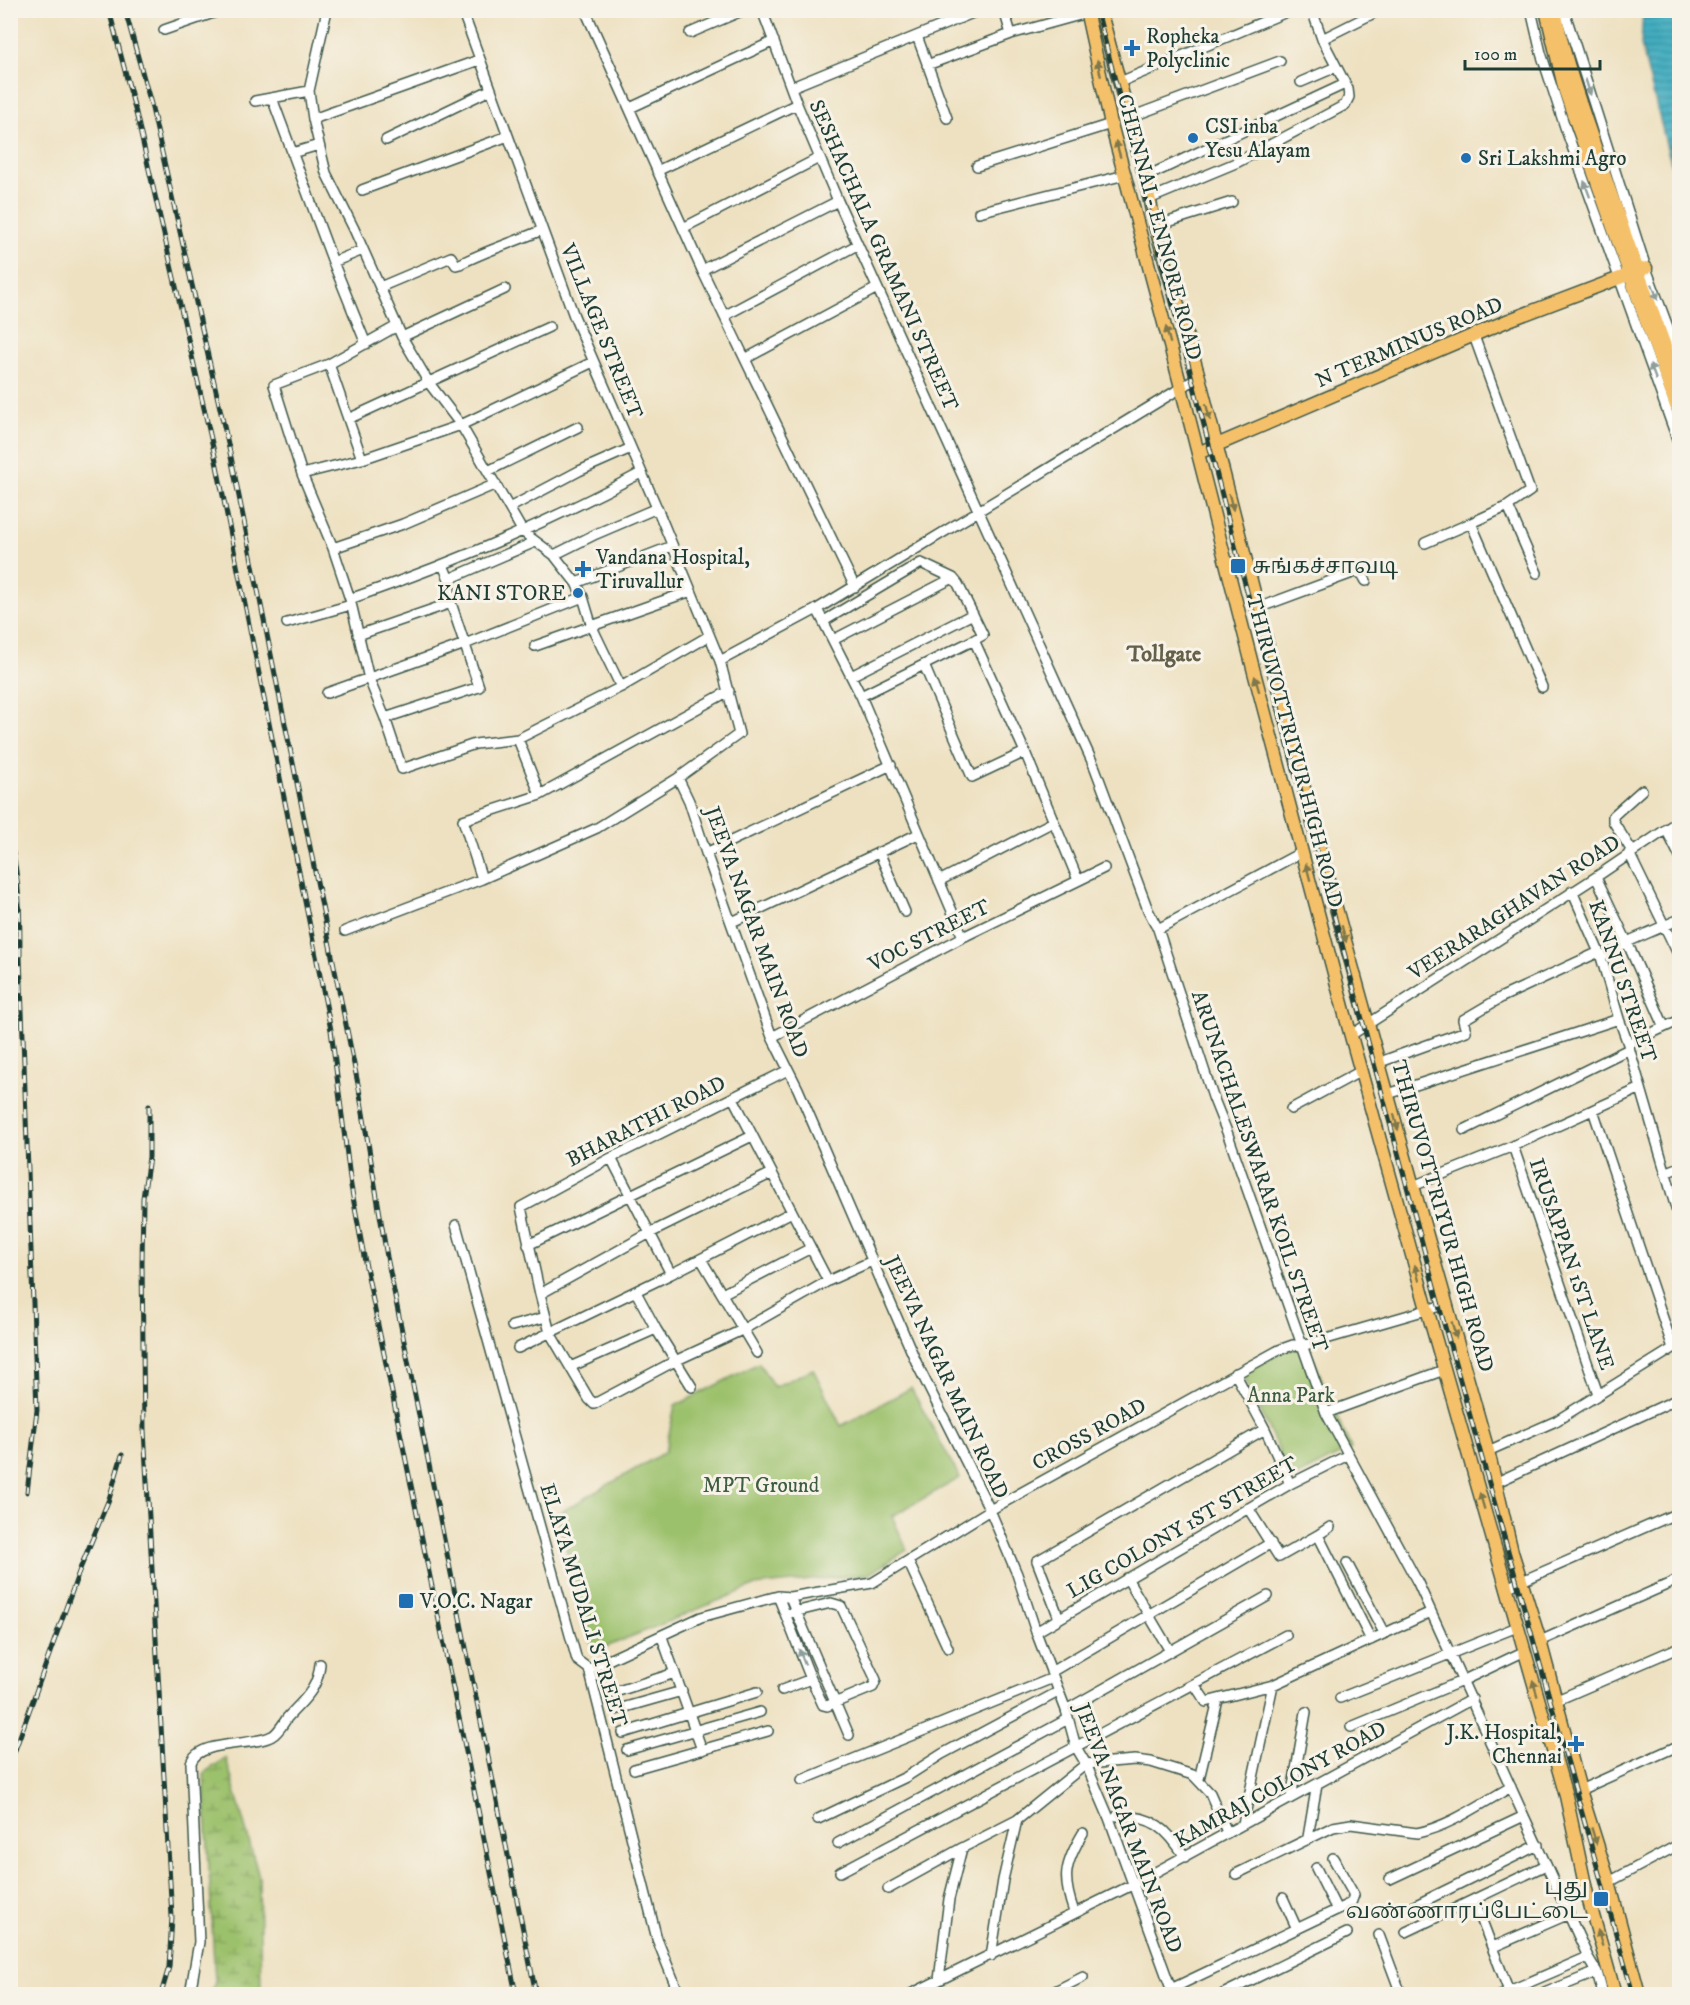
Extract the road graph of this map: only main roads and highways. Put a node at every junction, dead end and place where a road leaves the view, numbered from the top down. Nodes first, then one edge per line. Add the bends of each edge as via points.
1 (1100, 10) edge
2 (1546, 10) edge
3 (1555, 10) edge
4 (1086, 12) edge
5 (1633, 273) junction
6 (1680, 387) edge
7 (1680, 417) edge
8 (1216, 445) junction
9 (1198, 453) junction
10 (1615, 1995) edge
11 (1639, 1995) edge

1 -> 8 main road, CHENNAI - ENNORE ROAD
2 - 5 main road via 1565,91
3 - 5 main road via 1560,40
9 -> 4 main road, CHENNAI - ENNORE ROAD via 1111,124
5 - 6 main road
5 - 7 main road
5 - 8 main road, N TERMINUS ROAD via 1509,320
8 - 9 main road, N TERMINUS ROAD
8 -> 11 main road, THIRUVOTTRIYUR HIGH ROAD via 1318,843
10 -> 9 main road, THIRUVOTTRIYUR HIGH ROAD via 1587,1894 1566,1796 1351,1035

